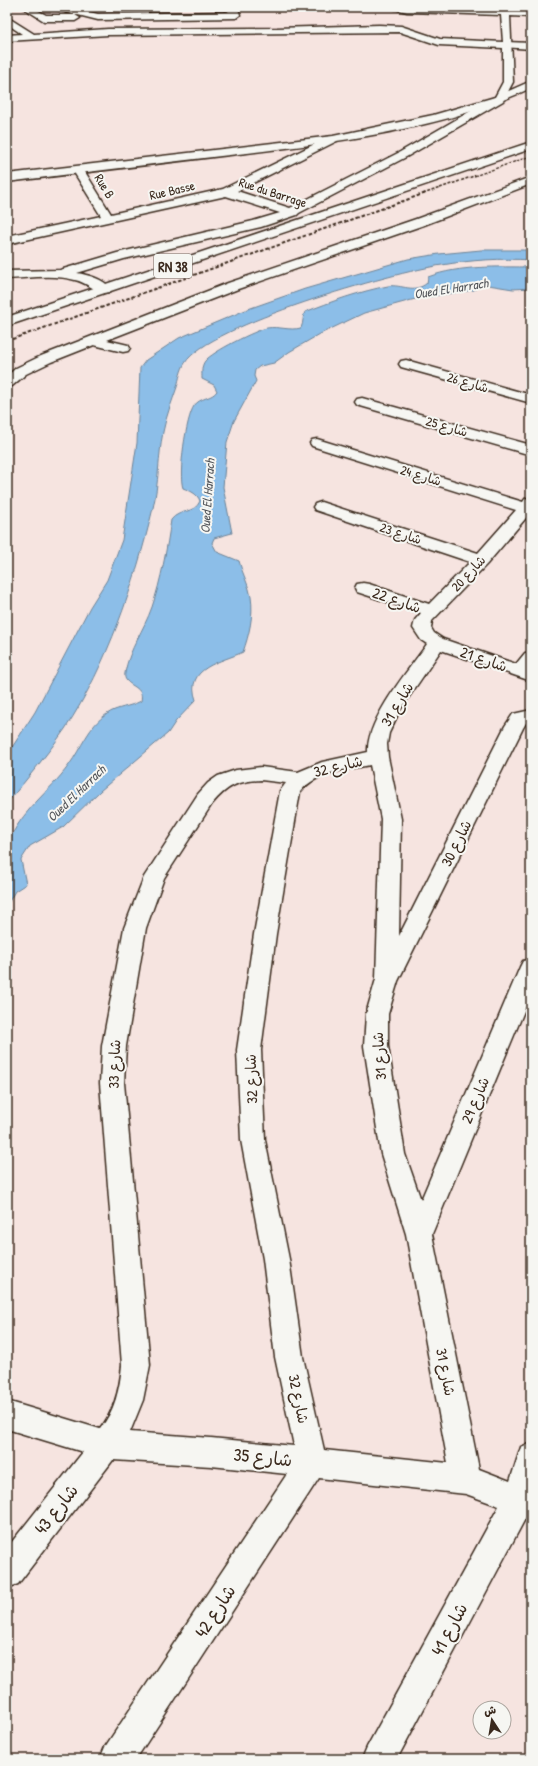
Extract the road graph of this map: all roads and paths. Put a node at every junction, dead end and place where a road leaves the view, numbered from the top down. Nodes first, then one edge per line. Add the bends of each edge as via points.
1 (26, 7) edge
2 (57, 7) edge
3 (212, 7) edge
4 (226, 7) edge
5 (118, 8) edge
6 (400, 8) edge
7 (506, 14) edge
8 (529, 15) edge
9 (98, 17) junction
10 (44, 18) junction
11 (7, 20) edge
12 (519, 25) dead end
13 (401, 29) junction
14 (60, 34) junction
15 (31, 36) junction
16 (7, 38) edge
17 (506, 44) junction
18 (531, 46) edge
19 (531, 84) edge
20 (499, 99) junction
21 (333, 139) junction
22 (531, 145) edge
23 (78, 169) junction
24 (7, 178) edge
25 (531, 180) edge
26 (226, 192) junction
27 (290, 213) junction
28 (108, 218) junction
29 (311, 219) junction
30 (7, 240) edge
31 (62, 273) junction
32 (7, 275) edge
33 (105, 289) junction
34 (7, 322) edge
35 (93, 341) junction
36 (123, 348) dead end
37 (406, 364) dead end
38 (7, 383) edge
39 (531, 400) edge
40 (362, 402) dead end
41 (317, 443) dead end
42 (531, 450) edge
43 (528, 505) edge
44 (321, 507) dead end
45 (481, 560) junction
46 (363, 588) dead end
47 (432, 611) junction
48 (437, 643) junction
49 (531, 657) edge
50 (526, 673) edge
51 (531, 716) edge
52 (378, 757) junction
53 (300, 779) junction
54 (531, 967) edge
55 (388, 979) junction
56 (419, 1234) junction
57 (7, 1415) edge
58 (106, 1445) junction
59 (531, 1457) edge
60 (312, 1462) junction
61 (466, 1479) junction
62 (525, 1502) edge
63 (7, 1573) edge
64 (117, 1759) edge
65 (379, 1759) edge

1 - 10 street
2 - 9 street
3 - 5 street
4 - 9 street via 236,13 236,16
6 - 7 street
6 - 13 street
7 - 8 street
7 - 12 street
7 - 17 street
9 - 10 street
10 - 14 street
11 - 15 street
13 - 14 street
13 - 17 street via 439,42
14 - 15 street
15 - 16 street
17 - 18 street
17 - 20 street via 508,82
19 - 20 street
20 - 21 street via 435,118
20 - 27 street via 404,154
21 - 23 street
21 - 26 street, Rue Basse
22 - 29 street, RN 38
23 - 24 street
23 - 28 street, Rue B
25 - 35 street via 420,222 240,284
26 - 27 street, Rue du Barrage
26 - 28 street, Rue Basse
27 - 29 street, Rue du Barrage
27 - 31 street via 257,224 121,256
28 - 30 street, Rue Basse
29 - 33 street, RN 38
31 - 32 street
31 - 33 street via 83,277
33 - 34 street, RN 38
35 - 36 street
35 - 38 street via 33,365
37 - 39 street, شارع 26
40 - 42 street, شارع 25
41 - 43 street, شارع 24
43 - 45 street, شارع 20
44 - 45 street, شارع 23
45 - 47 street, شارع 20
46 - 47 street, شارع 22
47 - 48 street, شارع 20 via 424,620 422,628 427,636
48 - 50 street, شارع 21
48 - 52 street, شارع 31 via 391,709 377,744
49 - 50 street
51 - 55 street, شارع 30 via 520,718 514,726
52 - 53 street, شارع 32 via 316,770
52 - 55 street, شارع 31 via 391,819
53 - 58 street, شارع 33 via 269,774 243,774 220,783 211,790 154,877 135,928 114,1040 112,1083 136,1365 135,1385 127,1410
53 - 60 street, شارع 32 via 290,791 288,798 249,1050 254,1140 276,1259 290,1357
54 - 56 street, شارع 29
55 - 56 street, شارع 31 via 377,1014 376,1046 382,1097 393,1154
56 - 61 street, شارع 31
57 - 58 street, شارع 35
58 - 60 street, شارع 35
58 - 63 street, شارع 43
59 - 62 street, شارع 41
60 - 61 street, شارع 35
60 - 64 street, شارع 42
61 - 62 street, شارع 35
62 - 65 street, شارع 41

